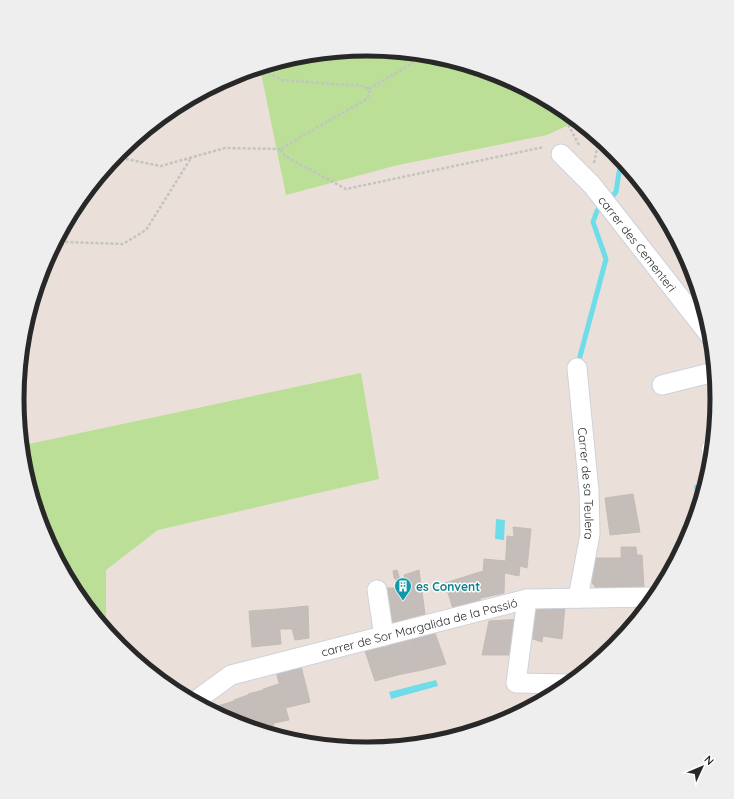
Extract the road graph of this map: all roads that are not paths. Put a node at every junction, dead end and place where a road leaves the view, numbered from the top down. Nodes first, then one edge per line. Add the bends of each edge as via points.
1 (561, 154) road end
2 (701, 324) edge
3 (576, 368) dead end
4 (709, 373) edge
5 (662, 385) dead end
6 (377, 590) dead end
7 (647, 597) edge
8 (578, 598) junction
9 (527, 599) junction
10 (384, 636) junction
11 (560, 684) edge
12 (199, 699) edge

1 - 2 street, carrer des Cementeri via 599,194
3 - 8 street, Carrer de sa Teulera via 588,480 590,534
4 - 5 street
6 - 10 street
7 - 8 street, carrer de Sor Margalida de la Passió
8 - 9 street, carrer de Sor Margalida de la Passió
9 - 10 street, carrer de Sor Margalida de la Passió
9 - 11 street via 516,683
10 - 12 street, carrer de Sor Margalida de la Passió via 231,676

